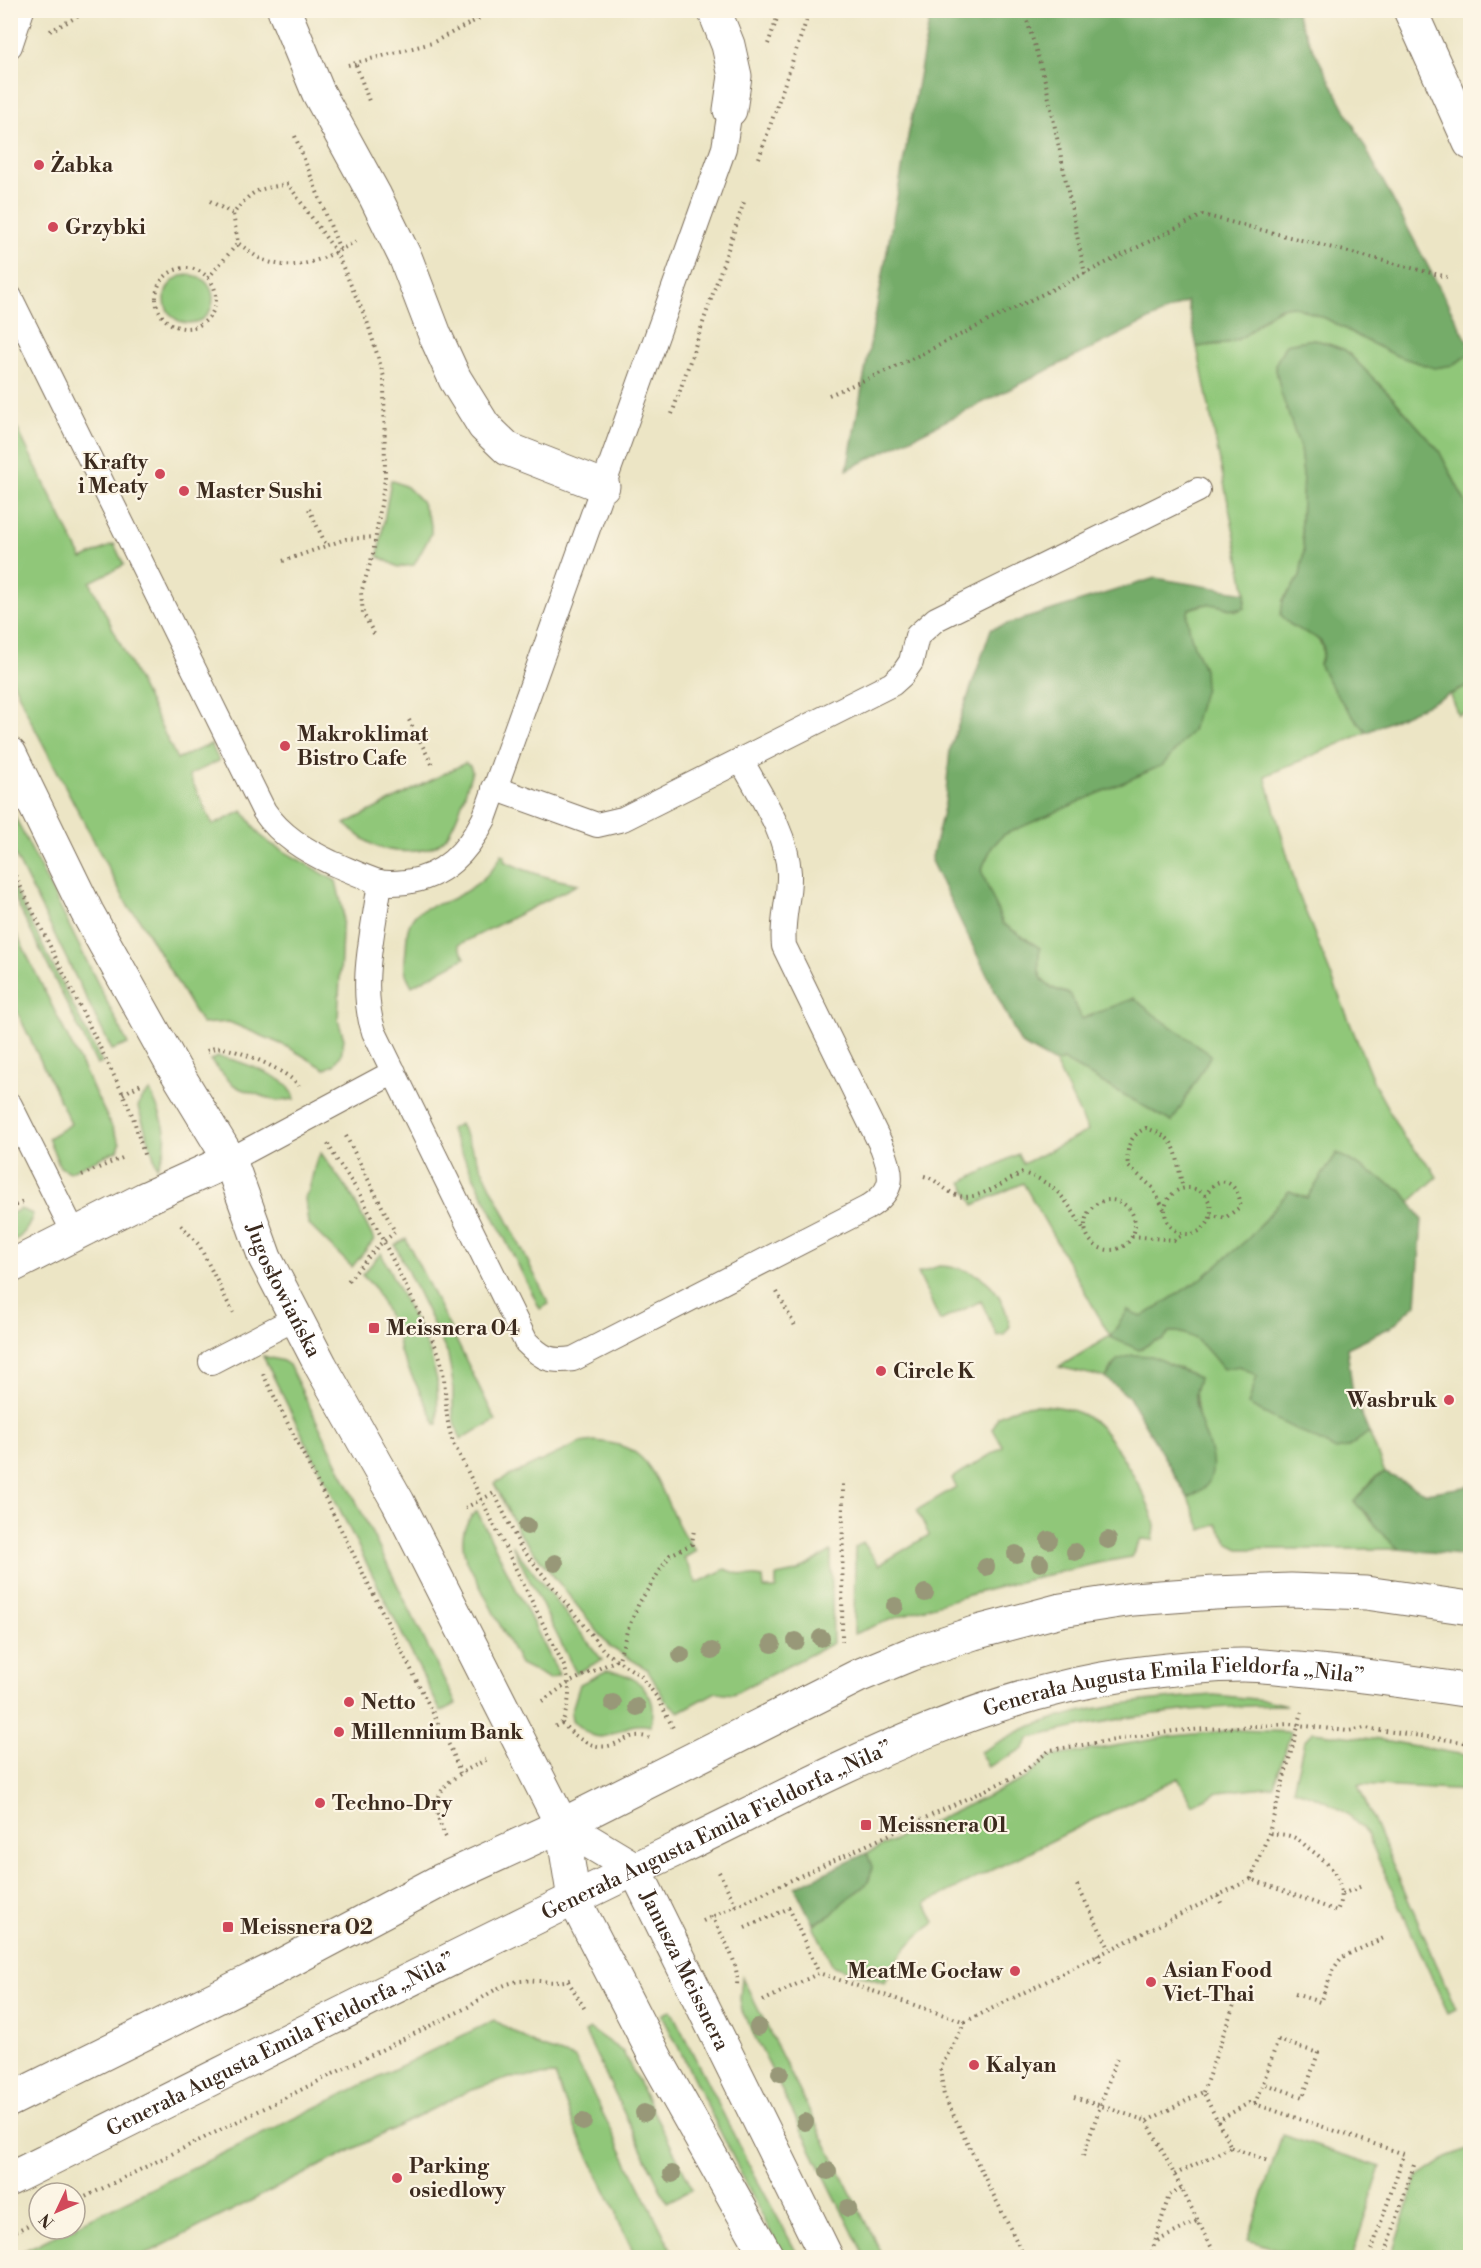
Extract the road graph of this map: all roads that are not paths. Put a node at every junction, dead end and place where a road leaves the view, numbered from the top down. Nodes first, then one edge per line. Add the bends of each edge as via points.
1 (22, 10) edge
2 (284, 10) edge
3 (714, 10) edge
4 (1410, 10) edge
5 (10, 46) edge
6 (730, 110) joint
7 (1470, 143) edge
8 (10, 297) edge
9 (603, 486) junction
10 (1198, 490) dead end
11 (10, 754) edge
12 (741, 760) junction
13 (494, 788) junction
14 (380, 882) junction
15 (394, 1072) junction
16 (10, 1105) edge
17 (230, 1160) junction
18 (75, 1235) junction
19 (10, 1267) edge
20 (296, 1318) junction
21 (211, 1362) dead end
22 (1470, 1608) edge
23 (1470, 1691) edge
24 (562, 1825) junction
25 (635, 1869) junction
26 (574, 1899) junction
27 (10, 2100) edge
28 (10, 2179) edge
29 (768, 2258) edge
30 (827, 2258) edge

1 - 5 lane
2 - 9 street via 318,92 406,260 455,379 484,426 508,449
3 - 6 street via 735,76
4 - 7 street
6 - 9 lane via 724,148
8 - 14 lane via 272,824 315,855
9 - 13 lane
10 - 12 lane via 936,619 917,636 911,662 892,684
11 - 17 street, Jugosłowiańska via 87,912
12 - 13 lane via 623,819 597,825
12 - 15 lane via 786,848 789,876 782,928 787,954 877,1136 890,1168 886,1193 867,1208 586,1353 573,1359 546,1359 526,1342
13 - 14 lane via 484,819 460,857 426,878 394,884
14 - 15 lane via 367,978 367,1014
15 - 17 lane
16 - 18 lane
17 - 18 street
17 - 20 street, Jugosłowiańska via 265,1258
18 - 19 street
20 - 21 lane
20 - 24 street, Jugosłowiańska via 398,1502
22 - 24 street via 1366,1593 1291,1590 1133,1599 1061,1610 974,1633 858,1676
23 - 25 street, Generała Augusta Emila Fieldorfa „Nila” via 1363,1674 1244,1665 1124,1675 1061,1688 946,1722
24 - 25 street, Janusza Meissnera
24 - 26 street
24 - 27 street via 440,1881 280,1966
25 - 26 street, Generała Augusta Emila Fieldorfa „Nila”
25 - 30 street, Janusza Meissnera
26 - 28 street, Generała Augusta Emila Fieldorfa „Nila”
26 - 29 street via 658,2062

